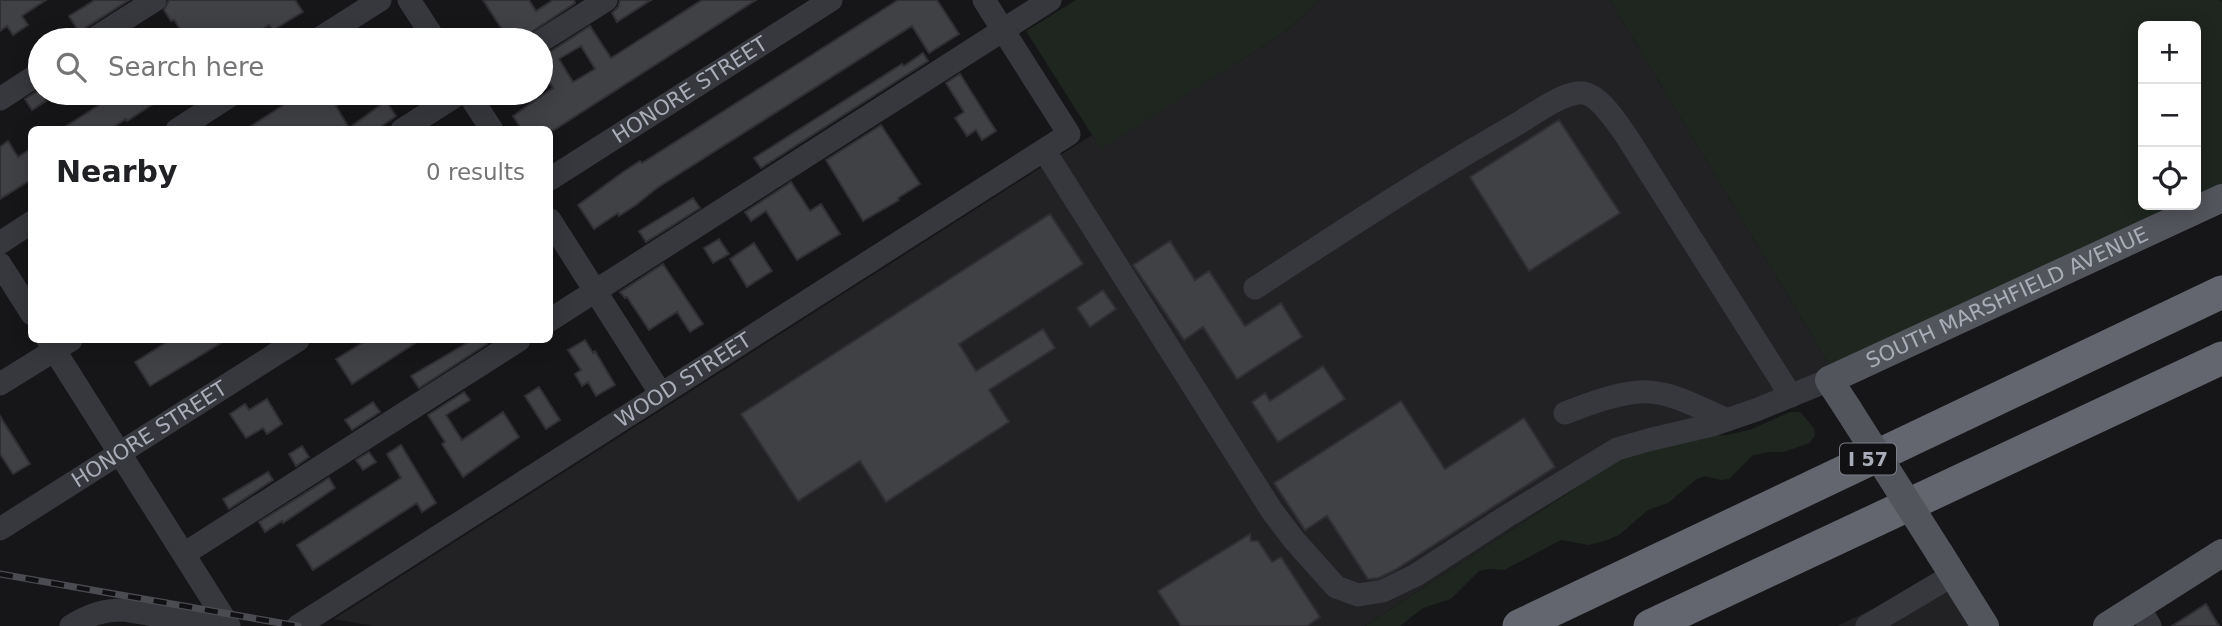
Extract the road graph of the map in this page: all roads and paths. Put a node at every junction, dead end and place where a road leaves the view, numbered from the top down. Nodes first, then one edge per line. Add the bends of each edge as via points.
1 (155, 0) edge
2 (380, 0) edge
3 (409, 0) edge
4 (606, 0) edge
5 (831, 0) edge
6 (984, 0) edge
7 (1050, 0) edge
8 (111, 28) edge
9 (336, 28) edge
10 (427, 28) edge
11 (1003, 30) junction
12 (553, 33) edge
13 (28, 81) edge
14 (0, 99) edge
15 (216, 105) edge
16 (441, 105) edge
17 (476, 105) edge
18 (183, 126) edge
19 (408, 126) edge
20 (489, 126) edge
21 (1044, 150) junction
22 (553, 177) edge
23 (2222, 198) edge
24 (28, 225) edge
25 (553, 225) edge
26 (0, 243) edge
27 (0, 264) edge
28 (1255, 288) dead end
29 (595, 291) junction
30 (2220, 292) edge
31 (28, 308) edge
32 (553, 318) edge
33 (58, 343) edge
34 (293, 343) edge
35 (514, 343) edge
36 (2222, 358) edge
37 (1829, 380) junction
38 (0, 384) edge
39 (661, 394) junction
40 (1791, 396) junction
41 (1566, 413) dead end
42 (1727, 420) junction
43 (120, 453) junction
44 (0, 529) edge
45 (2222, 553) edge
46 (184, 554) junction
47 (1947, 565) junction
48 (2144, 616) edge
49 (71, 626) edge
50 (224, 626) edge
51 (229, 626) edge
52 (298, 626) edge
53 (1519, 626) edge
54 (1650, 626) edge
55 (1867, 626) edge
56 (1985, 626) edge
57 (2107, 626) edge

1 - 8 street
2 - 9 street
3 - 10 street
4 - 12 street
5 - 22 street, HONORE STREET
6 - 11 street
7 - 11 street
11 - 21 street, WOOD STREET via 1069,134
11 - 29 street
13 - 14 street
15 - 18 street
16 - 19 street
17 - 20 street
21 - 39 street, WOOD STREET
21 - 42 street via 1272,511 1336,587 1358,596 1383,591 1416,575 1617,449
23 - 37 main road, SOUTH MARSHFIELD AVENUE
24 - 26 street
25 - 29 street
27 - 31 street
28 - 40 street via 1469,151 1579,92 1603,105 1628,137
29 - 32 street
29 - 39 street
30 - 53 highway, I 57
33 - 38 street
33 - 43 street
34 - 43 street, HONORE STREET
35 - 46 street
36 - 54 highway
37 - 40 street
37 - 47 main road, bridge
39 - 52 street, WOOD STREET
40 - 42 street
41 - 42 street via 1640,392 1674,397
43 - 44 street, HONORE STREET
43 - 46 street
45 - 48 main road
46 - 51 street
47 - 55 street
47 - 56 main road
48 - 57 main road
49 - 50 street via 107,610

